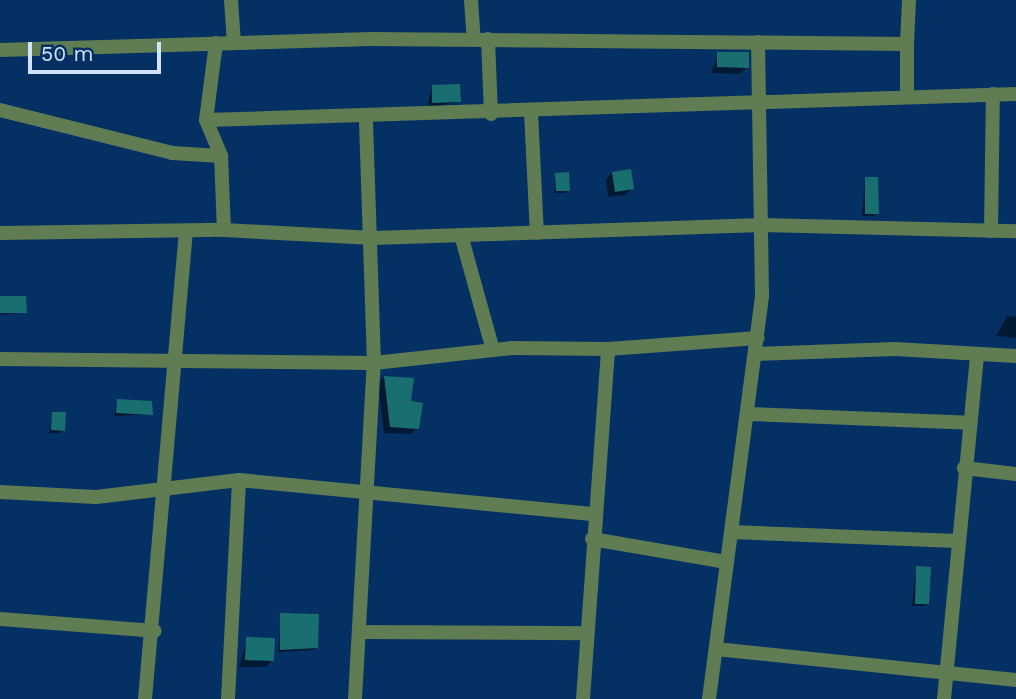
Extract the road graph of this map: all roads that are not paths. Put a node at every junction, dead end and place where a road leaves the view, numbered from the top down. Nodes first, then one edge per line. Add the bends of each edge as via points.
1 (232, 0) edge
2 (471, 0) edge
3 (909, 0) edge
4 (481, 40) junction
5 (758, 41) junction
6 (216, 43) junction
7 (234, 43) junction
8 (907, 44) junction
9 (0, 50) edge
10 (993, 94) junction
11 (1016, 94) edge
12 (907, 96) junction
13 (759, 98) junction
14 (0, 110) edge
15 (531, 112) junction
16 (491, 114) junction
17 (366, 119) junction
18 (206, 120) junction
19 (221, 156) junction
20 (762, 225) junction
21 (186, 230) junction
22 (224, 230) junction
23 (991, 230) junction
24 (1016, 231) edge
25 (0, 233) edge
26 (537, 233) junction
27 (461, 235) junction
28 (373, 238) junction
29 (758, 338) junction
30 (608, 349) junction
31 (493, 350) junction
32 (756, 355) junction
33 (977, 355) junction
34 (1016, 356) edge
35 (0, 359) edge
36 (177, 362) junction
37 (374, 363) junction
38 (749, 414) junction
39 (969, 423) junction
40 (964, 468) junction
41 (1016, 474) edge
42 (239, 480) junction
43 (168, 489) junction
44 (366, 490) junction
45 (0, 492) edge
46 (594, 514) junction
47 (732, 532) junction
48 (592, 539) junction
49 (957, 541) junction
50 (727, 562) junction
51 (0, 619) edge
52 (155, 631) junction
53 (359, 632) junction
54 (587, 633) junction
55 (716, 649) junction
56 (946, 672) junction
57 (1016, 680) edge
58 (145, 699) edge
59 (228, 699) edge
60 (355, 699) edge
61 (583, 699) edge
62 (709, 699) edge
63 (944, 699) edge

1 - 7 street
2 - 4 street
3 - 8 street
4 - 5 street
4 - 7 street
4 - 16 street
5 - 8 street
5 - 13 street
6 - 7 street
6 - 9 street
6 - 18 street
8 - 12 street
10 - 11 street
10 - 12 street
10 - 23 street
12 - 13 street
13 - 15 street
13 - 20 street
14 - 19 street via 172,153
15 - 16 street
15 - 26 street
16 - 17 street
17 - 18 street
17 - 28 street
18 - 19 street
19 - 22 street
20 - 23 street
20 - 26 street
20 - 29 street
21 - 22 street
21 - 25 street
21 - 36 street
22 - 28 street
23 - 24 street
26 - 27 street
27 - 28 street
27 - 31 street
28 - 37 street
29 - 30 street
29 - 32 street
30 - 31 street
30 - 46 street
31 - 37 street
32 - 33 street via 895,349
32 - 38 street
33 - 34 street
33 - 39 street
35 - 36 street
36 - 37 street
36 - 43 street
37 - 44 street
38 - 39 street
38 - 47 street
39 - 40 street
40 - 41 street
40 - 49 street
42 - 43 street
42 - 44 street
42 - 59 street
43 - 45 street via 96,497
43 - 52 street
44 - 46 street
44 - 53 street
46 - 48 street
47 - 49 street
47 - 50 street
48 - 50 street
48 - 54 street
49 - 56 street
50 - 55 street
51 - 52 street
52 - 58 street
53 - 54 street
53 - 60 street
54 - 61 street
55 - 56 street
55 - 62 street
56 - 57 street
56 - 63 street

